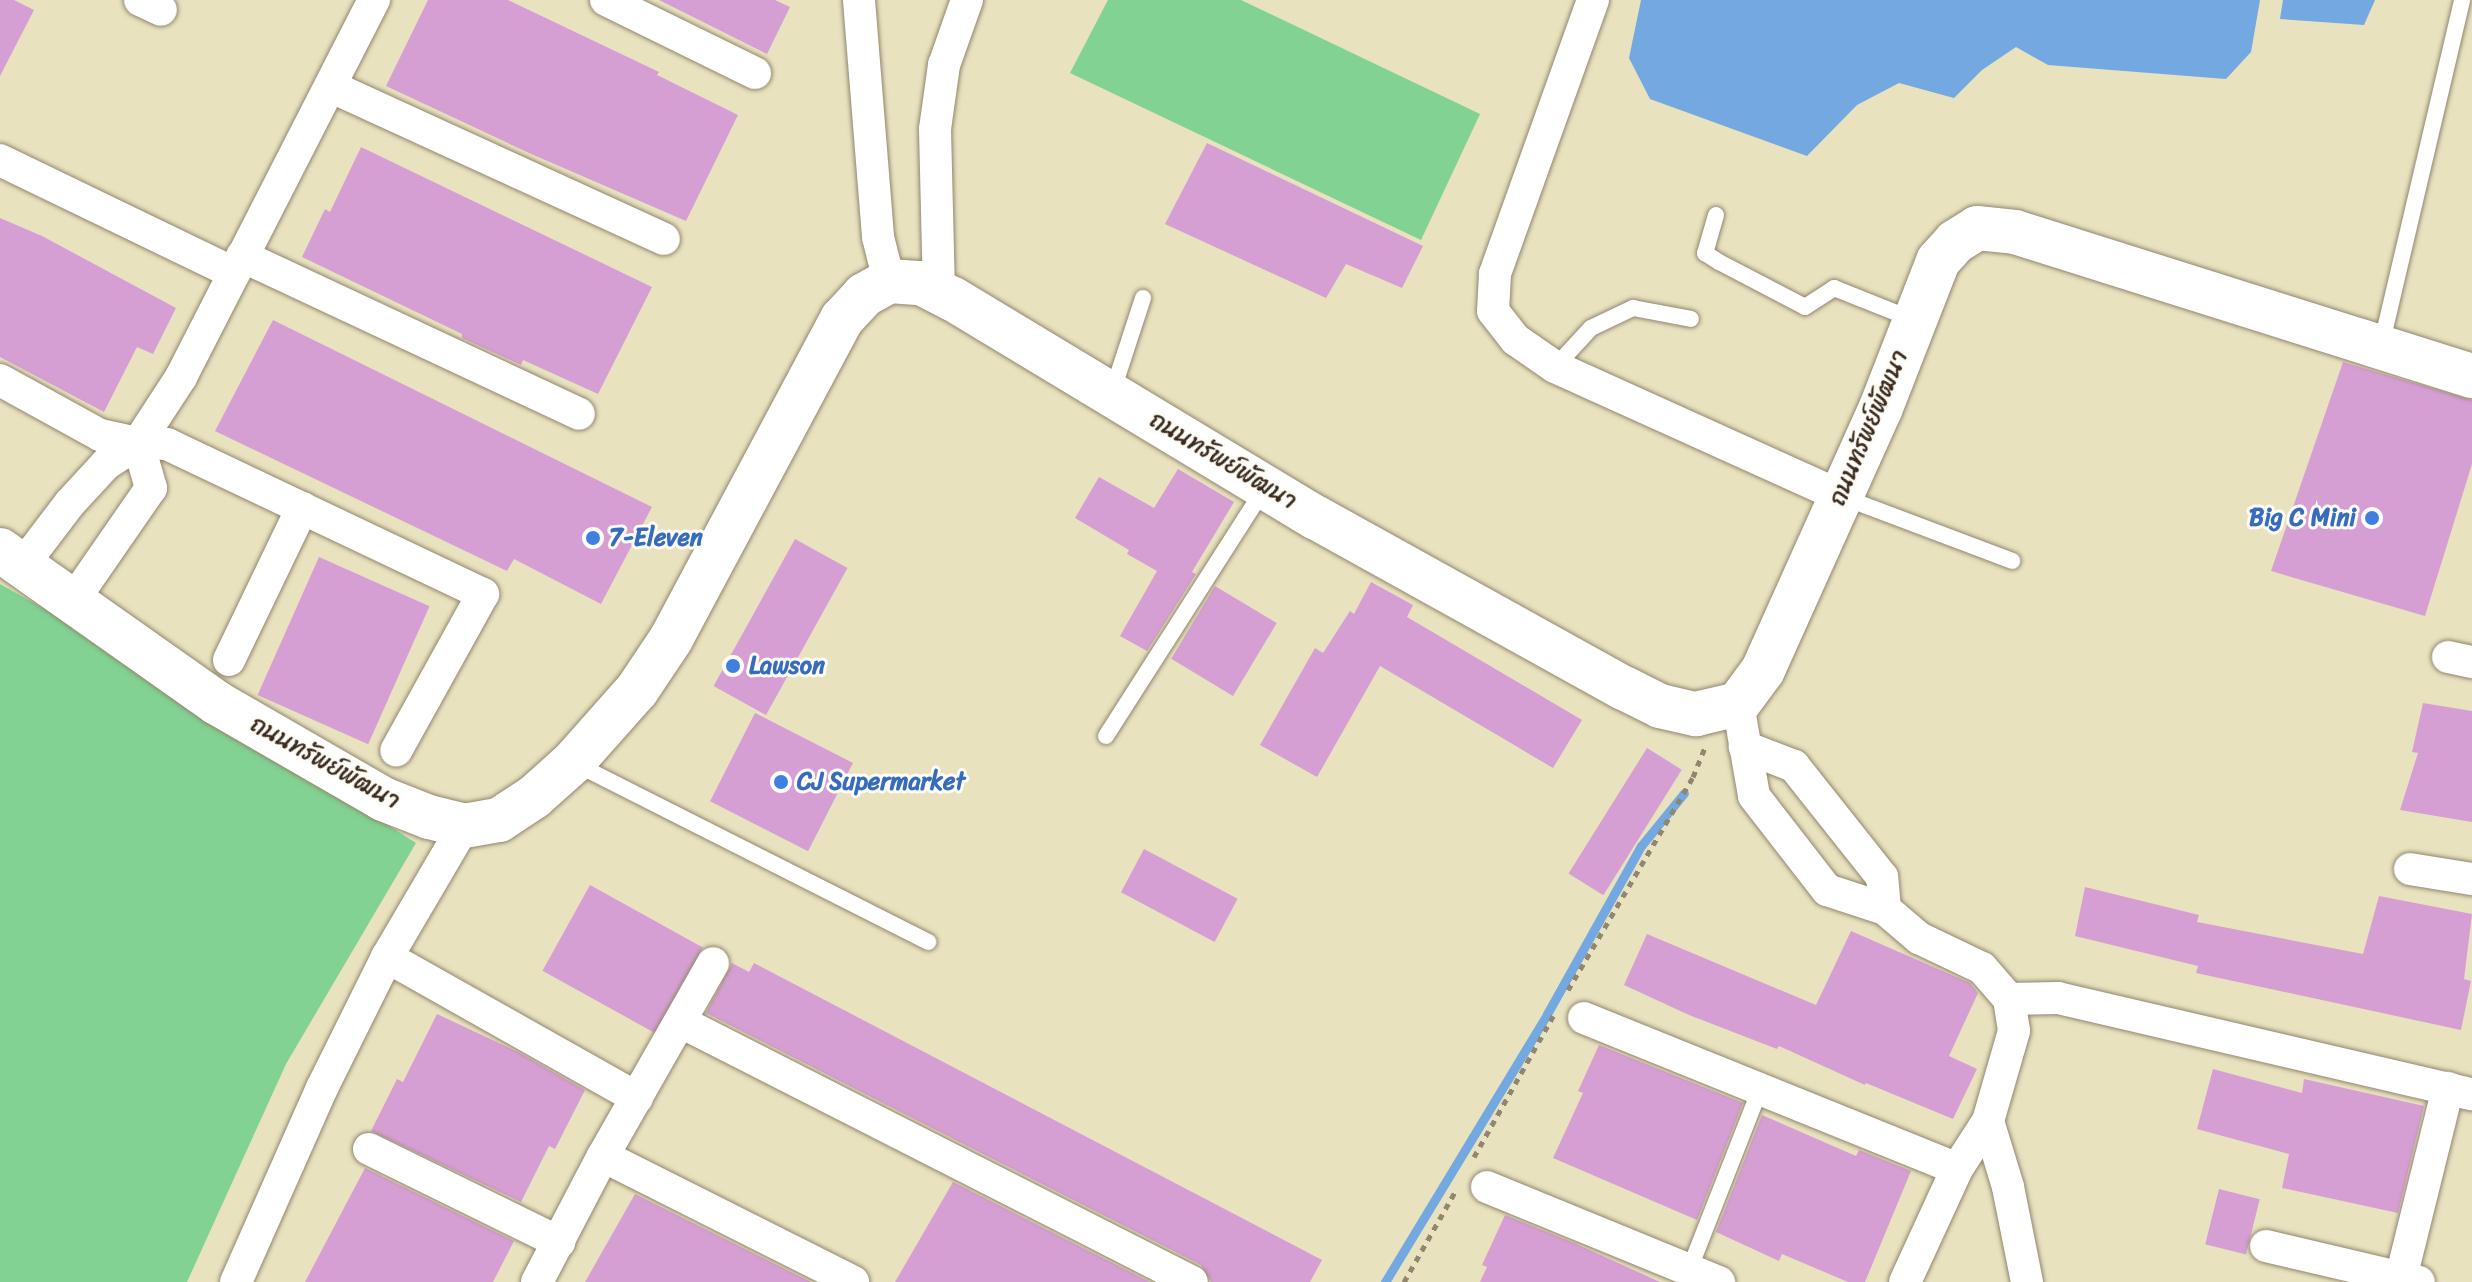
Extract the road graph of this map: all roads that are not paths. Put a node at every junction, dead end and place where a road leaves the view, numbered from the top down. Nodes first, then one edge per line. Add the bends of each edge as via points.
1 (374, 0) edge
2 (606, 0) edge
3 (859, 0) edge
4 (967, 0) edge
5 (1593, 0) edge
6 (2462, 0) edge
7 (755, 73) dead end
8 (332, 87) junction
9 (0, 160) edge
10 (1716, 215) dead end
11 (664, 239) dead end
12 (238, 264) junction
13 (889, 281) junction
14 (939, 293) junction
15 (1143, 298) dead end
16 (1691, 319) dead end
17 (1914, 320) junction
18 (2381, 348) junction
19 (1555, 367) junction
20 (2472, 376) edge
21 (0, 380) edge
22 (1112, 394) junction
23 (579, 414) dead end
24 (138, 443) junction
25 (1265, 487) junction
26 (1841, 496) junction
27 (302, 508) junction
28 (11, 558) edge
29 (2012, 561) dead end
30 (72, 602) junction
31 (229, 660) dead end
32 (1738, 704) junction
33 (1106, 736) dead end
34 (1745, 747) junction
35 (396, 751) dead end
36 (573, 762) junction
37 (464, 826) junction
38 (2410, 869) dead end
39 (2472, 879) edge
40 (1885, 909) junction
41 (928, 942) dead end
42 (387, 957) junction
43 (713, 963) dead end
44 (2009, 999) junction
45 (1584, 1018) dead end
46 (681, 1022) junction
47 (1760, 1089) junction
48 (2460, 1091) edge
49 (637, 1098) junction
50 (1988, 1121) junction
51 (369, 1149) dead end
52 (603, 1156) junction
53 (1957, 1169) junction
54 (1487, 1187) dead end
55 (559, 1242) junction
56 (2266, 1246) dead end
57 (1687, 1276) edge
58 (2407, 1281) edge
59 (236, 1282) edge
60 (537, 1282) edge
61 (853, 1282) edge
62 (1192, 1282) edge
63 (1719, 1282) edge
64 (1905, 1282) edge
65 (2027, 1282) edge

1 - 8 street
2 - 7 street
3 - 13 street via 878,237
4 - 14 street via 944,65 935,129
5 - 19 street via 1495,274 1493,311 1516,340
6 - 18 lane
8 - 11 street
8 - 12 street
9 - 12 street
10 - 17 lane via 1705,253 1719,262 1805,307 1834,288
12 - 23 street
12 - 24 street via 181,377
13 - 14 street, ถนนทรัพย์พัฒนา via 921,283
13 - 36 street via 864,295 842,319 671,639 637,690
14 - 22 street, ถนนทรัพย์พัฒนา
15 - 22 lane
16 - 19 lane via 1633,308 1591,328
17 - 18 street, ถนนทรัพย์พัฒนา via 1938,261 1977,228 2015,232
17 - 26 street, ถนนทรัพย์พัฒนา
18 - 20 street, ถนนทรัพย์พัฒนา
19 - 26 street
21 - 24 street via 100,435
22 - 25 street, ถนนทรัพย์พัฒนา
24 - 27 street via 167,444
24 - 28 street via 106,464
24 - 30 street via 151,488
25 - 32 street, ถนนทรัพย์พัฒนา via 1660,706 1696,714
25 - 33 lane
26 - 29 lane
26 - 32 street, ถนนทรัพย์พัฒนา via 1763,670
27 - 31 street
27 - 35 street via 483,594
28 - 30 street, ถนนทรัพย์พัฒนา
30 - 37 street, ถนนทรัพย์พัฒนา via 217,703 383,799
32 - 34 street
34 - 40 street via 1794,766 1882,877
34 - 40 street via 1754,796 1827,890
36 - 37 street via 499,820
36 - 41 lane
37 - 42 street
38 - 39 street
40 - 44 street via 1919,938 1982,968
42 - 49 street
42 - 59 street
43 - 46 street
44 - 48 street via 2058,998
44 - 50 street via 2014,1031
45 - 47 street
46 - 49 street
46 - 62 street
47 - 53 street
47 - 57 lane
48 - 58 street
49 - 52 street
50 - 53 street
50 - 65 street
51 - 55 street
52 - 55 street
52 - 61 street
53 - 64 street
54 - 57 street
55 - 60 street
56 - 58 street
57 - 63 street

